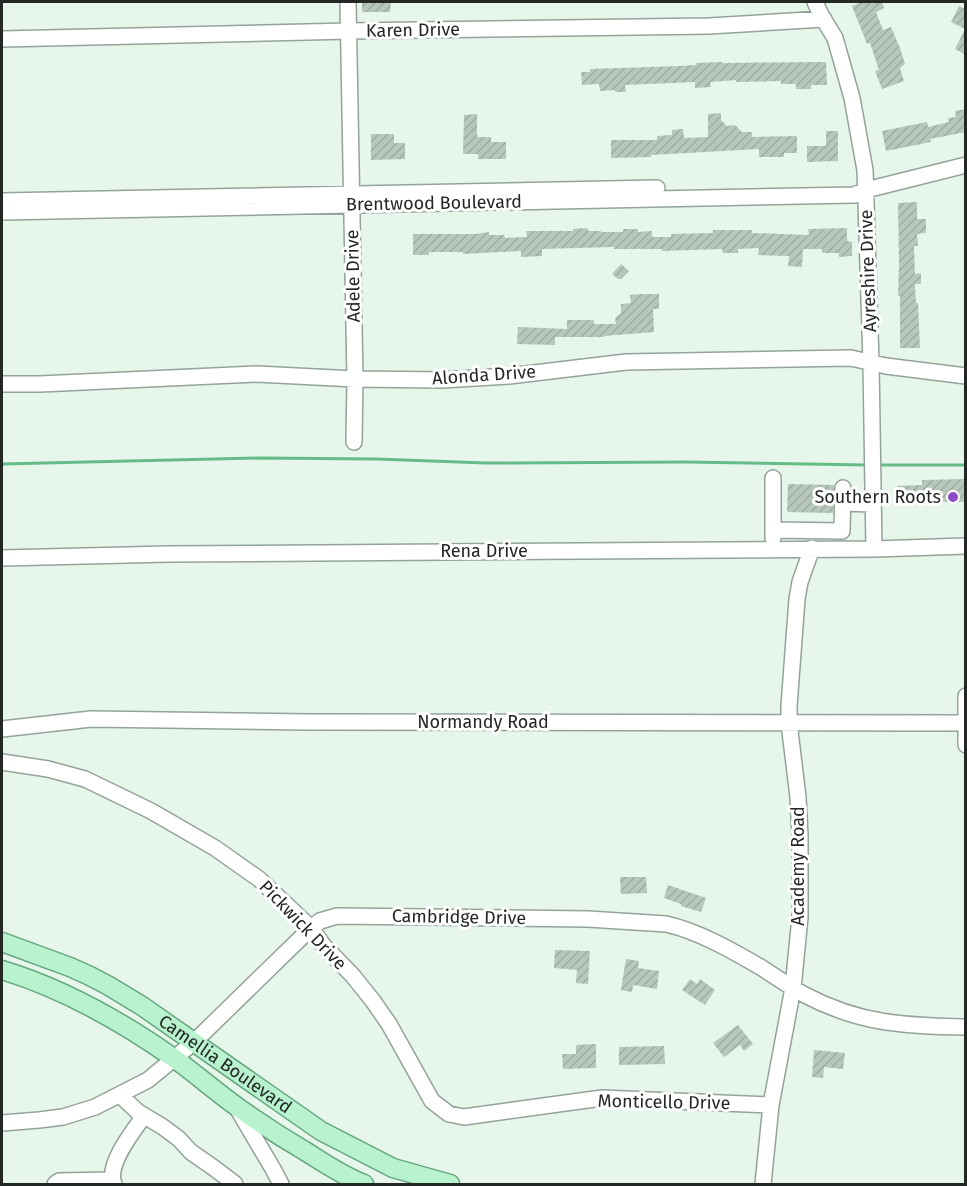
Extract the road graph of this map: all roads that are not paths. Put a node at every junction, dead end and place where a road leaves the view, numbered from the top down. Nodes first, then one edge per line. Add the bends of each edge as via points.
1 (348, 2) edge
2 (814, 2) edge
3 (824, 19) junction
4 (349, 31) junction
5 (2, 39) edge
6 (966, 165) edge
7 (866, 190) junction
8 (351, 199) junction
9 (2, 201) edge
10 (2, 212) edge
11 (871, 363) junction
12 (966, 376) edge
13 (355, 379) junction
14 (2, 384) edge
15 (354, 442) dead end
16 (773, 478) dead end
17 (873, 504) junction
18 (773, 530) junction
19 (825, 531) junction
20 (966, 546) edge
21 (818, 548) junction
22 (773, 549) junction
23 (874, 549) junction
24 (2, 558) edge
25 (966, 696) edge
26 (789, 723) junction
27 (965, 723) edge
28 (2, 729) edge
29 (966, 745) edge
30 (2, 762) edge
31 (311, 928) junction
32 (2, 942) edge
33 (2, 970) edge
34 (794, 988) junction
35 (966, 1027) edge
36 (194, 1042) junction
37 (174, 1059) junction
38 (120, 1095) junction
39 (771, 1105) junction
40 (235, 1106) junction
41 (449, 1114) joint
42 (144, 1116) junction
43 (2, 1123) edge
44 (113, 1182) edge
45 (55, 1185) edge
46 (235, 1185) edge
47 (281, 1185) edge
48 (364, 1185) edge
49 (450, 1185) edge
50 (763, 1185) edge

1 - 4 street, Adele Drive
2 - 3 street, Ayreshire Drive
3 - 4 street, Karen Drive via 709,26
3 - 7 street, Ayreshire Drive via 835,38 852,99
4 - 5 street, Karen Drive
4 - 8 street, Adele Drive
6 - 7 street, Brentwood Boulevard
7 - 8 street, Brentwood Boulevard via 854,195
7 - 11 street, Ayreshire Drive
8 - 9 street, Brentwood Boulevard
8 - 10 street, Brentwood Boulevard
8 - 13 street, Adele Drive
11 - 12 street, Alonda Drive
11 - 13 street, Alonda Drive via 851,358 626,362 509,376
11 - 17 street, Ayreshire Drive
13 - 14 street, Alonda Drive via 257,374
13 - 15 street, Adele Drive
16 - 18 street
17 - 19 street via 843,496 842,531
17 - 23 street, Ayreshire Drive
18 - 19 street
18 - 22 street
19 - 21 street, Academy Road
20 - 23 street, Rena Drive
21 - 22 street, Rena Drive
21 - 23 street, Rena Drive
21 - 26 street, Academy Road via 800,582 797,599
22 - 24 street, Rena Drive
25 - 27 street
26 - 27 street, Normandy Road
26 - 28 street, Normandy Road via 91,719
26 - 34 street, Academy Road via 800,836 800,917
27 - 29 street
30 - 31 street, Pickwick Drive via 85,779 151,811 259,879
31 - 34 street, Cambridge Drive via 337,916 666,924 700,936
31 - 36 street, Cambridge Drive
31 - 41 street, Pickwick Drive via 373,1000 432,1101
32 - 36 main road, Camellia Boulevard via 90,976
33 - 37 main road, Camellia Boulevard via 85,1003
34 - 35 street, Cambridge Drive via 832,1007 881,1022
34 - 39 street, Academy Road
36 - 37 street, Cambridge Drive
36 - 49 main road, Camellia Boulevard via 339,1141 393,1168
37 - 38 street, Cambridge Drive via 148,1080
37 - 40 main road, Camellia Boulevard
38 - 42 street
38 - 43 street, Cambridge Drive via 63,1117
39 - 41 street, Monticello Drive via 602,1098 464,1117
39 - 50 street, Academy Road
40 - 47 street
40 - 48 main road, Camellia Boulevard
42 - 44 street via 121,1150
42 - 46 street
44 - 45 street via 59,1181

